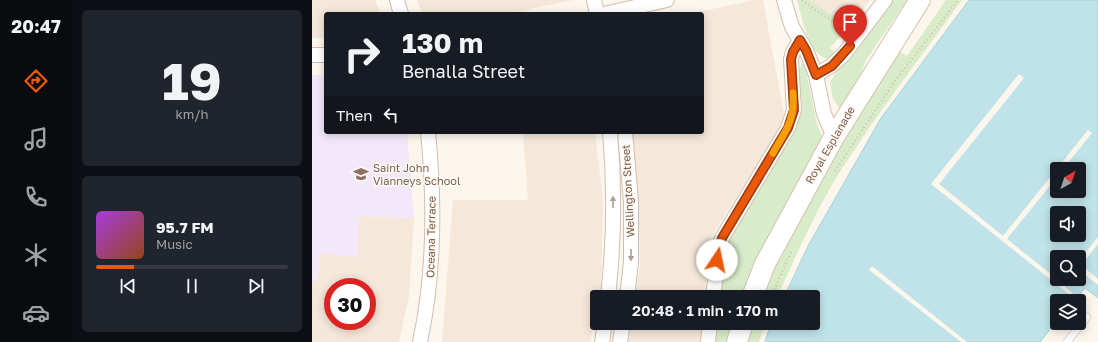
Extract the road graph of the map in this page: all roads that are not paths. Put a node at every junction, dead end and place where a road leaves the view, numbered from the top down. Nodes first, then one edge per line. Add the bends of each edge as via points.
1 (397, 0) edge
2 (594, 0) edge
3 (667, 0) edge
4 (784, 0) edge
5 (884, 0) edge
6 (920, 0) edge
7 (400, 12) edge
8 (597, 12) edge
9 (614, 12) edge
10 (800, 40) junction
11 (312, 55) edge
12 (324, 56) edge
13 (816, 75) junction
14 (428, 134) edge
15 (610, 134) edge
16 (625, 134) edge
17 (834, 136) junction
18 (609, 290) edge
19 (628, 290) edge
20 (714, 290) edge
21 (755, 290) edge
22 (1087, 317) dead end
23 (604, 330) edge
24 (622, 330) edge
25 (709, 330) edge
26 (741, 330) edge
27 (420, 342) edge
28 (602, 342) edge
29 (620, 342) edge
30 (708, 342) edge
31 (737, 342) edge
32 (1067, 342) edge

1 - 7 street
2 - 8 street
3 - 9 street
4 - 10 street via 792,27
5 - 13 street via 844,54 832,66
6 - 17 street, Royal Esplanade
10 - 13 street
10 - 20 street via 791,59 794,110 788,128 722,238
11 - 12 street
13 - 17 street via 824,114
14 - 27 street, Oceana Terrace via 434,225 432,275
18 -> 15 street, Wellington Street via 613,239
16 -> 19 street, Wellington Street via 631,202 631,262
17 - 21 street, Royal Esplanade via 765,264
22 - 32 lane
23 - 28 street
24 - 29 street
25 - 30 street
26 - 31 street

